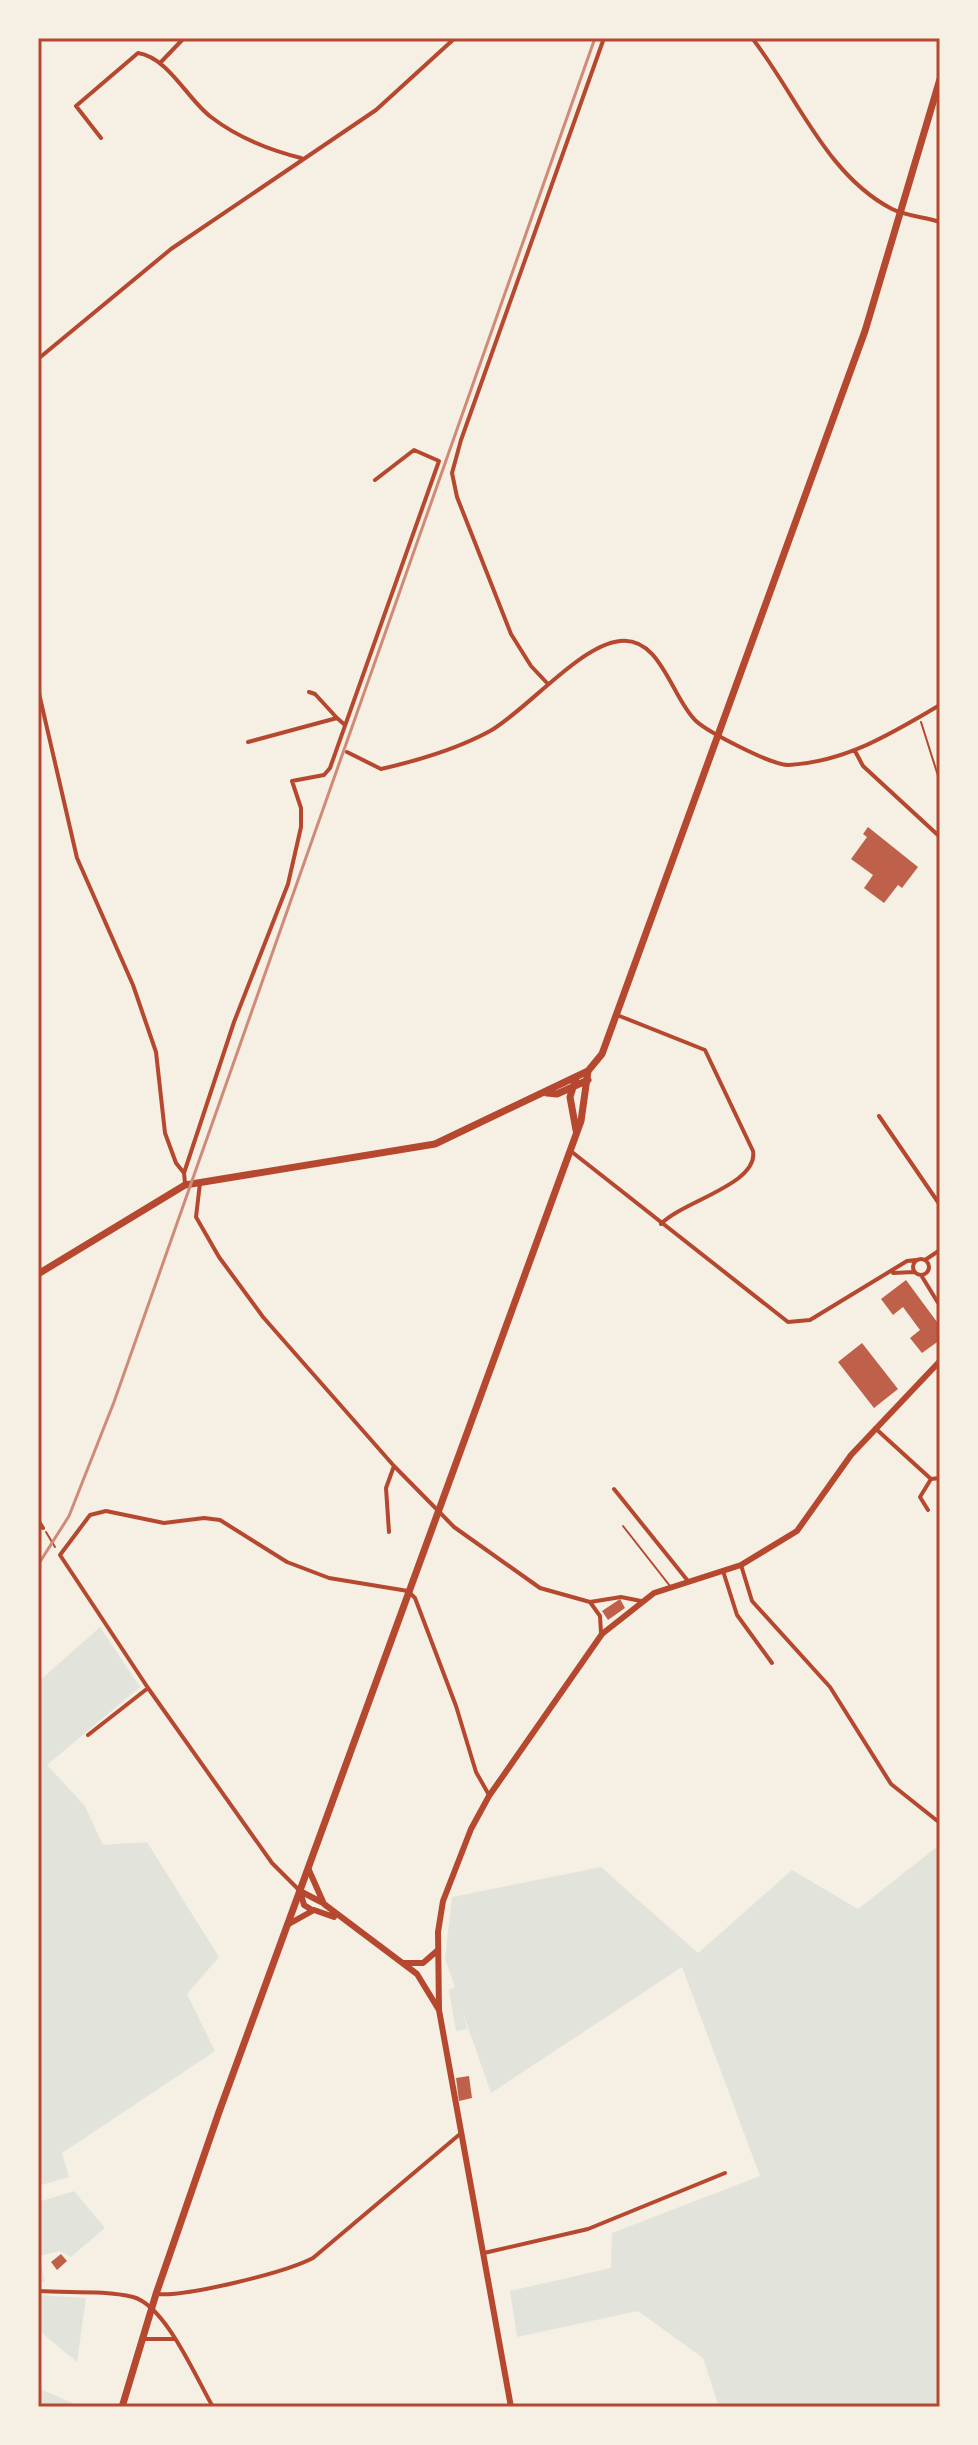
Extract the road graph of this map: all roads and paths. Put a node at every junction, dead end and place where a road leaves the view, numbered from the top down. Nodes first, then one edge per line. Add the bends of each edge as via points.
1 (184, 38) edge
2 (455, 38) edge
3 (604, 38) edge
4 (752, 38) edge
5 (161, 62) junction
6 (940, 79) edge
7 (938, 92) edge
8 (101, 138) dead end
9 (301, 158) junction
10 (900, 212) junction
11 (940, 222) edge
12 (38, 359) edge
13 (375, 480) dead end
14 (548, 684) junction
15 (38, 689) edge
16 (309, 692) dead end
17 (940, 705) edge
18 (920, 717) junction
19 (337, 718) junction
20 (345, 725) junction
21 (718, 733) junction
22 (248, 742) dead end
23 (855, 751) junction
24 (347, 752) dead end
25 (940, 782) edge
26 (940, 837) edge
27 (617, 1015) junction
28 (588, 1076) junction
29 (576, 1078) junction
30 (570, 1089) junction
31 (558, 1090) junction
32 (571, 1105) junction
33 (585, 1106) junction
34 (879, 1116) dead end
35 (576, 1130) junction
36 (570, 1150) junction
37 (184, 1173) junction
38 (200, 1183) junction
39 (185, 1185) junction
40 (940, 1205) edge
41 (661, 1224) junction
42 (940, 1250) edge
43 (916, 1260) junction
44 (925, 1260) junction
45 (914, 1272) junction
46 (890, 1273) junction
47 (38, 1274) edge
48 (921, 1275) junction
49 (940, 1306) edge
50 (940, 1361) edge
51 (875, 1428) junction
52 (394, 1466) junction
53 (940, 1478) edge
54 (931, 1479) junction
55 (614, 1489) dead end
56 (437, 1510) junction
57 (928, 1510) dead end
58 (38, 1520) edge
59 (623, 1526) dead end
60 (43, 1528) joint
61 (389, 1532) dead end
62 (60, 1555) junction
63 (741, 1565) junction
64 (723, 1571) junction
65 (688, 1581) junction
66 (671, 1586) junction
67 (408, 1591) junction
68 (641, 1601) junction
69 (590, 1602) junction
70 (602, 1634) junction
71 (772, 1663) dead end
72 (148, 1688) junction
73 (88, 1735) dead end
74 (489, 1796) junction
75 (940, 1823) edge
76 (308, 1868) junction
77 (300, 1891) junction
78 (324, 1904) junction
79 (314, 1910) junction
80 (344, 1921) junction
81 (287, 1925) junction
82 (438, 1950) junction
83 (403, 1962) junction
84 (439, 2010) junction
85 (462, 2133) junction
86 (725, 2173) dead end
87 (481, 2254) junction
88 (38, 2291) edge
89 (156, 2294) junction
90 (151, 2308) junction
91 (142, 2339) junction
92 (173, 2339) junction
93 (122, 2407) edge
94 (213, 2407) edge
95 (511, 2407) edge

1 - 5 street
2 - 9 street via 376,110
3 - 14 street via 452,473 497,605 521,651
4 - 10 street via 836,160 871,195
5 - 8 street via 149,55 132,56 76,106
5 - 9 street via 213,119 269,150
6 - 7 main road
7 - 10 main road
9 - 12 street via 171,249
10 - 11 street
10 - 21 main road via 860,345
13 - 20 street via 414,450 439,461
14 - 21 street via 607,644 631,642 660,664 696,721
14 - 24 street via 509,718 468,741 381,769
15 - 37 street via 77,858 156,1052 165,1133
16 - 19 street
17 - 18 street
18 - 23 street
18 - 25 path
19 - 20 street
19 - 22 street
20 - 37 street via 324,775 292,781 301,827 288,884 234,1022
21 - 23 street via 785,765
21 - 27 main road
23 - 26 street via 863,766
27 - 28 main road
27 - 41 street via 705,1050 753,1151 754,1163 746,1176 677,1209
28 - 29 main road
28 - 30 main road
28 - 33 main road
29 - 30 main road
29 - 31 main road
30 - 31 main road
30 - 32 main road
30 - 33 main road
31 - 32 main road
31 - 38 main road via 435,1144
32 - 35 main road
33 - 35 main road
34 - 40 street
35 - 36 main road
36 - 41 street
36 - 56 main road
37 - 39 street
38 - 39 main road
38 - 52 street via 196,1217 219,1257 263,1317
39 - 47 main road
41 - 46 street via 788,1322 810,1320
42 - 44 street
43 - 44 street
43 - 45 street
43 - 46 street
44 - 48 street via 928,1271
45 - 46 street
45 - 48 street
48 - 49 street
50 - 51 main road
51 - 54 street
51 - 63 main road via 797,1531
52 - 56 street
52 - 61 street via 386,1488
53 - 54 street
54 - 57 street via 920,1497
55 - 65 street
56 - 67 main road
56 - 69 street via 516,1574 564,1597
58 - 60 street
59 - 66 lane
60 - 62 path
62 - 67 street via 84,1521 98,1511 164,1523 204,1518 220,1520 287,1562 329,1578
62 - 72 street
63 - 64 main road
63 - 75 street via 752,1601 830,1687 891,1784
64 - 65 main road
64 - 71 street via 737,1615
65 - 66 main road
66 - 68 main road
67 - 74 street
67 - 76 main road
68 - 69 street via 621,1597
68 - 70 main road
69 - 70 street via 600,1616
70 - 74 main road
72 - 73 street
72 - 77 street via 272,1863
74 - 82 main road via 443,1901
76 - 77 main road
76 - 78 main road
77 - 78 main road
77 - 79 main road via 304,1905
77 - 81 main road
78 - 80 main road
79 - 80 main road
79 - 81 main road
80 - 83 main road
81 - 89 main road
82 - 83 main road via 423,1963
82 - 84 main road
83 - 84 main road
84 - 85 main road
85 - 87 main road
85 - 89 street via 298,2266 169,2296
86 - 87 street via 588,2229
87 - 95 main road
88 - 90 street via 134,2297
89 - 90 main road
90 - 91 main road
90 - 92 street
91 - 92 street
91 - 93 main road
92 - 94 street

